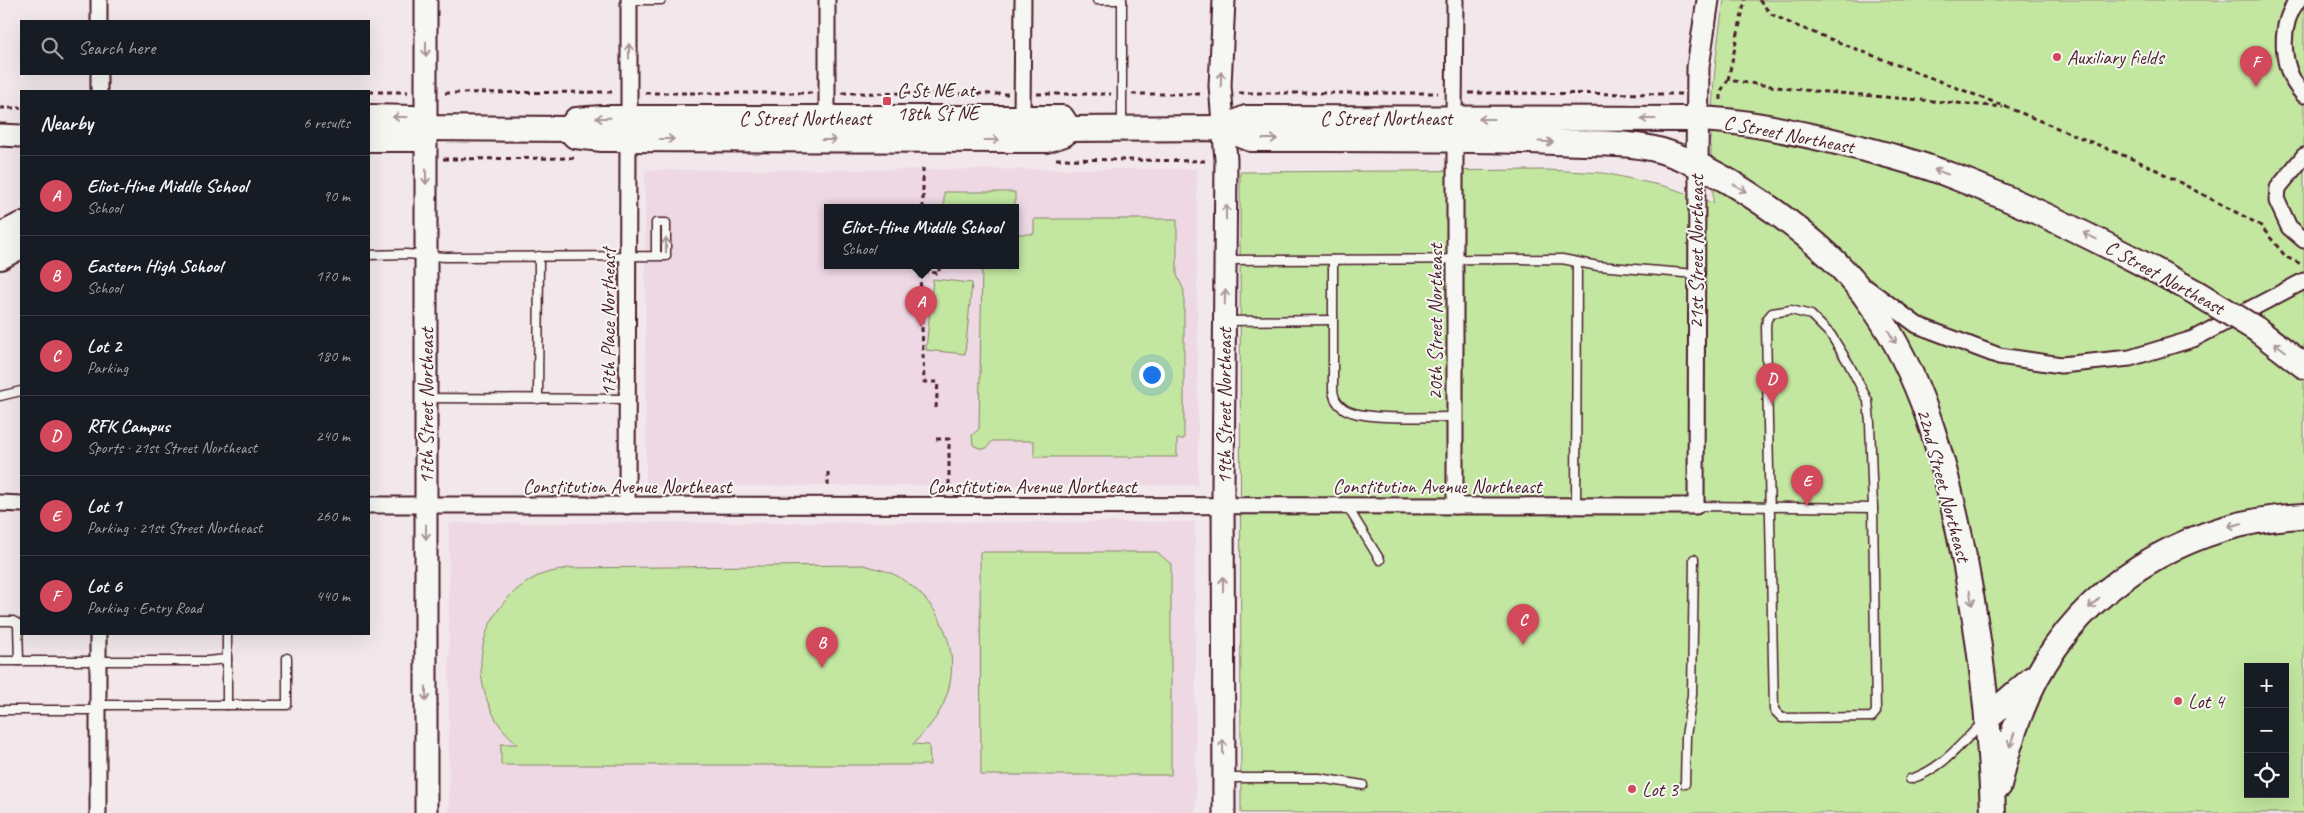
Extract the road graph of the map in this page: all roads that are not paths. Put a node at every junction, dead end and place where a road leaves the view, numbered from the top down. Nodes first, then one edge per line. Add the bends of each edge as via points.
1 (99, 0) edge
2 (426, 0) edge
3 (629, 0) edge
4 (661, 0) edge
5 (827, 0) edge
6 (1023, 0) edge
7 (1097, 0) edge
8 (1122, 0) edge
9 (1224, 0) edge
10 (1454, 0) edge
11 (1708, 0) edge
12 (2298, 0) edge
13 (99, 20) edge
14 (99, 75) edge
15 (99, 90) edge
16 (2304, 95) edge
17 (370, 117) edge
18 (827, 118) junction
19 (1022, 118) junction
20 (1697, 119) junction
21 (426, 128) junction
22 (628, 128) junction
23 (1069, 128) junction
24 (1122, 128) junction
25 (1223, 128) junction
26 (1455, 129) junction
27 (0, 135) edge
28 (20, 136) edge
29 (370, 140) edge
30 (2304, 156) edge
31 (1697, 166) junction
32 (20, 225) edge
33 (0, 236) edge
34 (2304, 240) edge
35 (20, 247) edge
36 (370, 255) edge
37 (426, 256) junction
38 (540, 256) junction
39 (628, 256) junction
40 (656, 256) dead end
41 (0, 257) edge
42 (1226, 260) junction
43 (1333, 260) junction
44 (1454, 260) junction
45 (1577, 262) junction
46 (1846, 273) junction
47 (1696, 274) junction
48 (2304, 281) edge
49 (1333, 320) junction
50 (1224, 321) junction
51 (2304, 366) edge
52 (20, 391) edge
53 (0, 396) edge
54 (427, 398) junction
55 (538, 399) junction
56 (628, 400) junction
57 (1455, 417) junction
58 (0, 504) edge
59 (20, 504) edge
60 (370, 504) edge
61 (426, 505) junction
62 (627, 506) junction
63 (1223, 506) junction
64 (1346, 506) junction
65 (1454, 506) junction
66 (1576, 506) junction
67 (1696, 506) junction
68 (1768, 507) junction
69 (1873, 508) junction
70 (2304, 516) edge
71 (1694, 559) dead end
72 (1380, 560) dead end
73 (0, 621) edge
74 (98, 635) edge
75 (227, 635) edge
76 (287, 658) dead end
77 (227, 659) junction
78 (0, 660) edge
79 (19, 660) junction
80 (98, 660) junction
81 (2040, 672) junction
82 (227, 704) junction
83 (98, 707) junction
84 (0, 710) edge
85 (1987, 718) junction
86 (1224, 778) junction
87 (1910, 779) dead end
88 (1363, 784) dead end
89 (1685, 784) dead end
90 (98, 813) edge
91 (426, 813) edge
92 (1224, 813) edge
93 (1993, 813) edge

1 - 13 street
2 -> 21 main road, 17th Street Northeast
3 - 4 lane
22 -> 3 street, 17th Place Northeast
5 - 18 street
6 - 19 street
7 - 8 lane
8 - 24 lane
25 -> 9 main road, 19th Street Northeast via 1220,86
10 - 26 street, 20th Street Northeast
11 - 20 main road, 21st Street Northeast via 1699,60
12 - 16 street via 2288,20 2285,53 2293,82
14 - 15 street
21 -> 17 main road, C Street Northeast via 413,118
18 - 19 main road, C Street Northeast
18 - 22 main road, C Street Northeast
19 - 23 main road, C Street Northeast via 1062,118
20 -> 26 main road, C Street Northeast
20 - 31 main road, 21st Street Northeast
51 -> 20 main road, C Street Northeast, bridge via 2256,329 2194,292 2075,228 1954,176 1799,134
21 - 22 main road, C Street Northeast via 569,128 576,120
21 - 29 main road, C Street Northeast via 416,139
21 -> 37 main road, 17th Street Northeast
22 -> 23 main road, C Street Northeast via 1046,140 1064,134
22 - 39 street, 17th Place Northeast
23 - 24 main road, C Street Northeast
24 - 25 main road, C Street Northeast
25 - 26 main road, C Street Northeast via 1246,118
42 -> 25 main road, 19th Street Northeast
26 -> 31 main road, C Street Northeast via 1631,146 1662,151
26 - 44 street, 20th Street Northeast
27 - 28 main road
30 - 34 street via 2278,188 2277,201 2289,227
31 -> 46 main road, 22nd Street Northeast via 1754,197 1804,232
31 - 47 street, 21st Street Northeast
32 - 33 main road
35 - 41 main road
36 - 37 lane
37 - 38 lane
37 - 54 main road, 17th Street Northeast
38 - 39 lane
38 - 55 lane
39 - 40 lane
39 - 56 street, 17th Place Northeast
42 - 43 lane
50 -> 42 main road, 19th Street Northeast
43 - 44 lane
43 - 49 lane
44 - 45 lane via 1562,259
44 - 57 street, 20th Street Northeast
45 - 47 lane
45 - 66 lane
46 - 48 street via 1917,325 1999,356 2061,365 2130,358 2193,339
46 -> 85 main road, 22nd Street Northeast via 1872,304 1894,339 1921,398 1935,439 1963,554
47 - 67 street, 21st Street Northeast
49 - 50 lane
49 - 57 lane via 1333,393 1342,408 1367,416
50 - 63 main road, 19th Street Northeast
52 - 53 lane
54 - 55 lane
54 - 61 main road, 17th Street Northeast
55 - 56 lane
56 - 62 street, 17th Place Northeast
57 - 65 street, 20th Street Northeast
58 - 59 street
60 - 61 street, Constitution Avenue Northeast
61 - 62 street, Constitution Avenue Northeast
61 -> 91 main road, 17th Street Northeast
62 - 63 street, Constitution Avenue Northeast
63 - 64 street, Constitution Avenue Northeast
86 -> 63 main road, 19th Street Northeast
64 - 65 street, Constitution Avenue Northeast
64 - 72 lane
65 - 66 street, Constitution Avenue Northeast
66 - 67 street, Constitution Avenue Northeast
67 - 68 lane
68 - 69 lane
68 - 69 lane via 1767,319 1772,313 1791,310 1811,315 1831,335 1868,401
68 - 69 lane via 1772,701 1774,710 1782,718 1872,717 1876,712
70 -> 81 main road via 2265,519 2220,529 2156,556 2097,600 2060,641
71 - 89 lane via 1692,695 1686,736
73 - 79 lane via 18,624
74 - 80 street
75 - 77 lane
76 - 82 lane via 287,705
77 - 80 lane
77 - 82 lane
78 - 79 lane
79 - 80 lane
80 - 83 street
81 - 85 main road
81 -> 93 main road via 2010,745
82 - 83 lane
83 - 84 lane
83 - 90 street
85 - 87 lane via 1940,764
85 - 93 main road, 22nd Street Northeast
86 - 88 lane via 1319,778
86 - 92 main road, 19th Street Northeast

